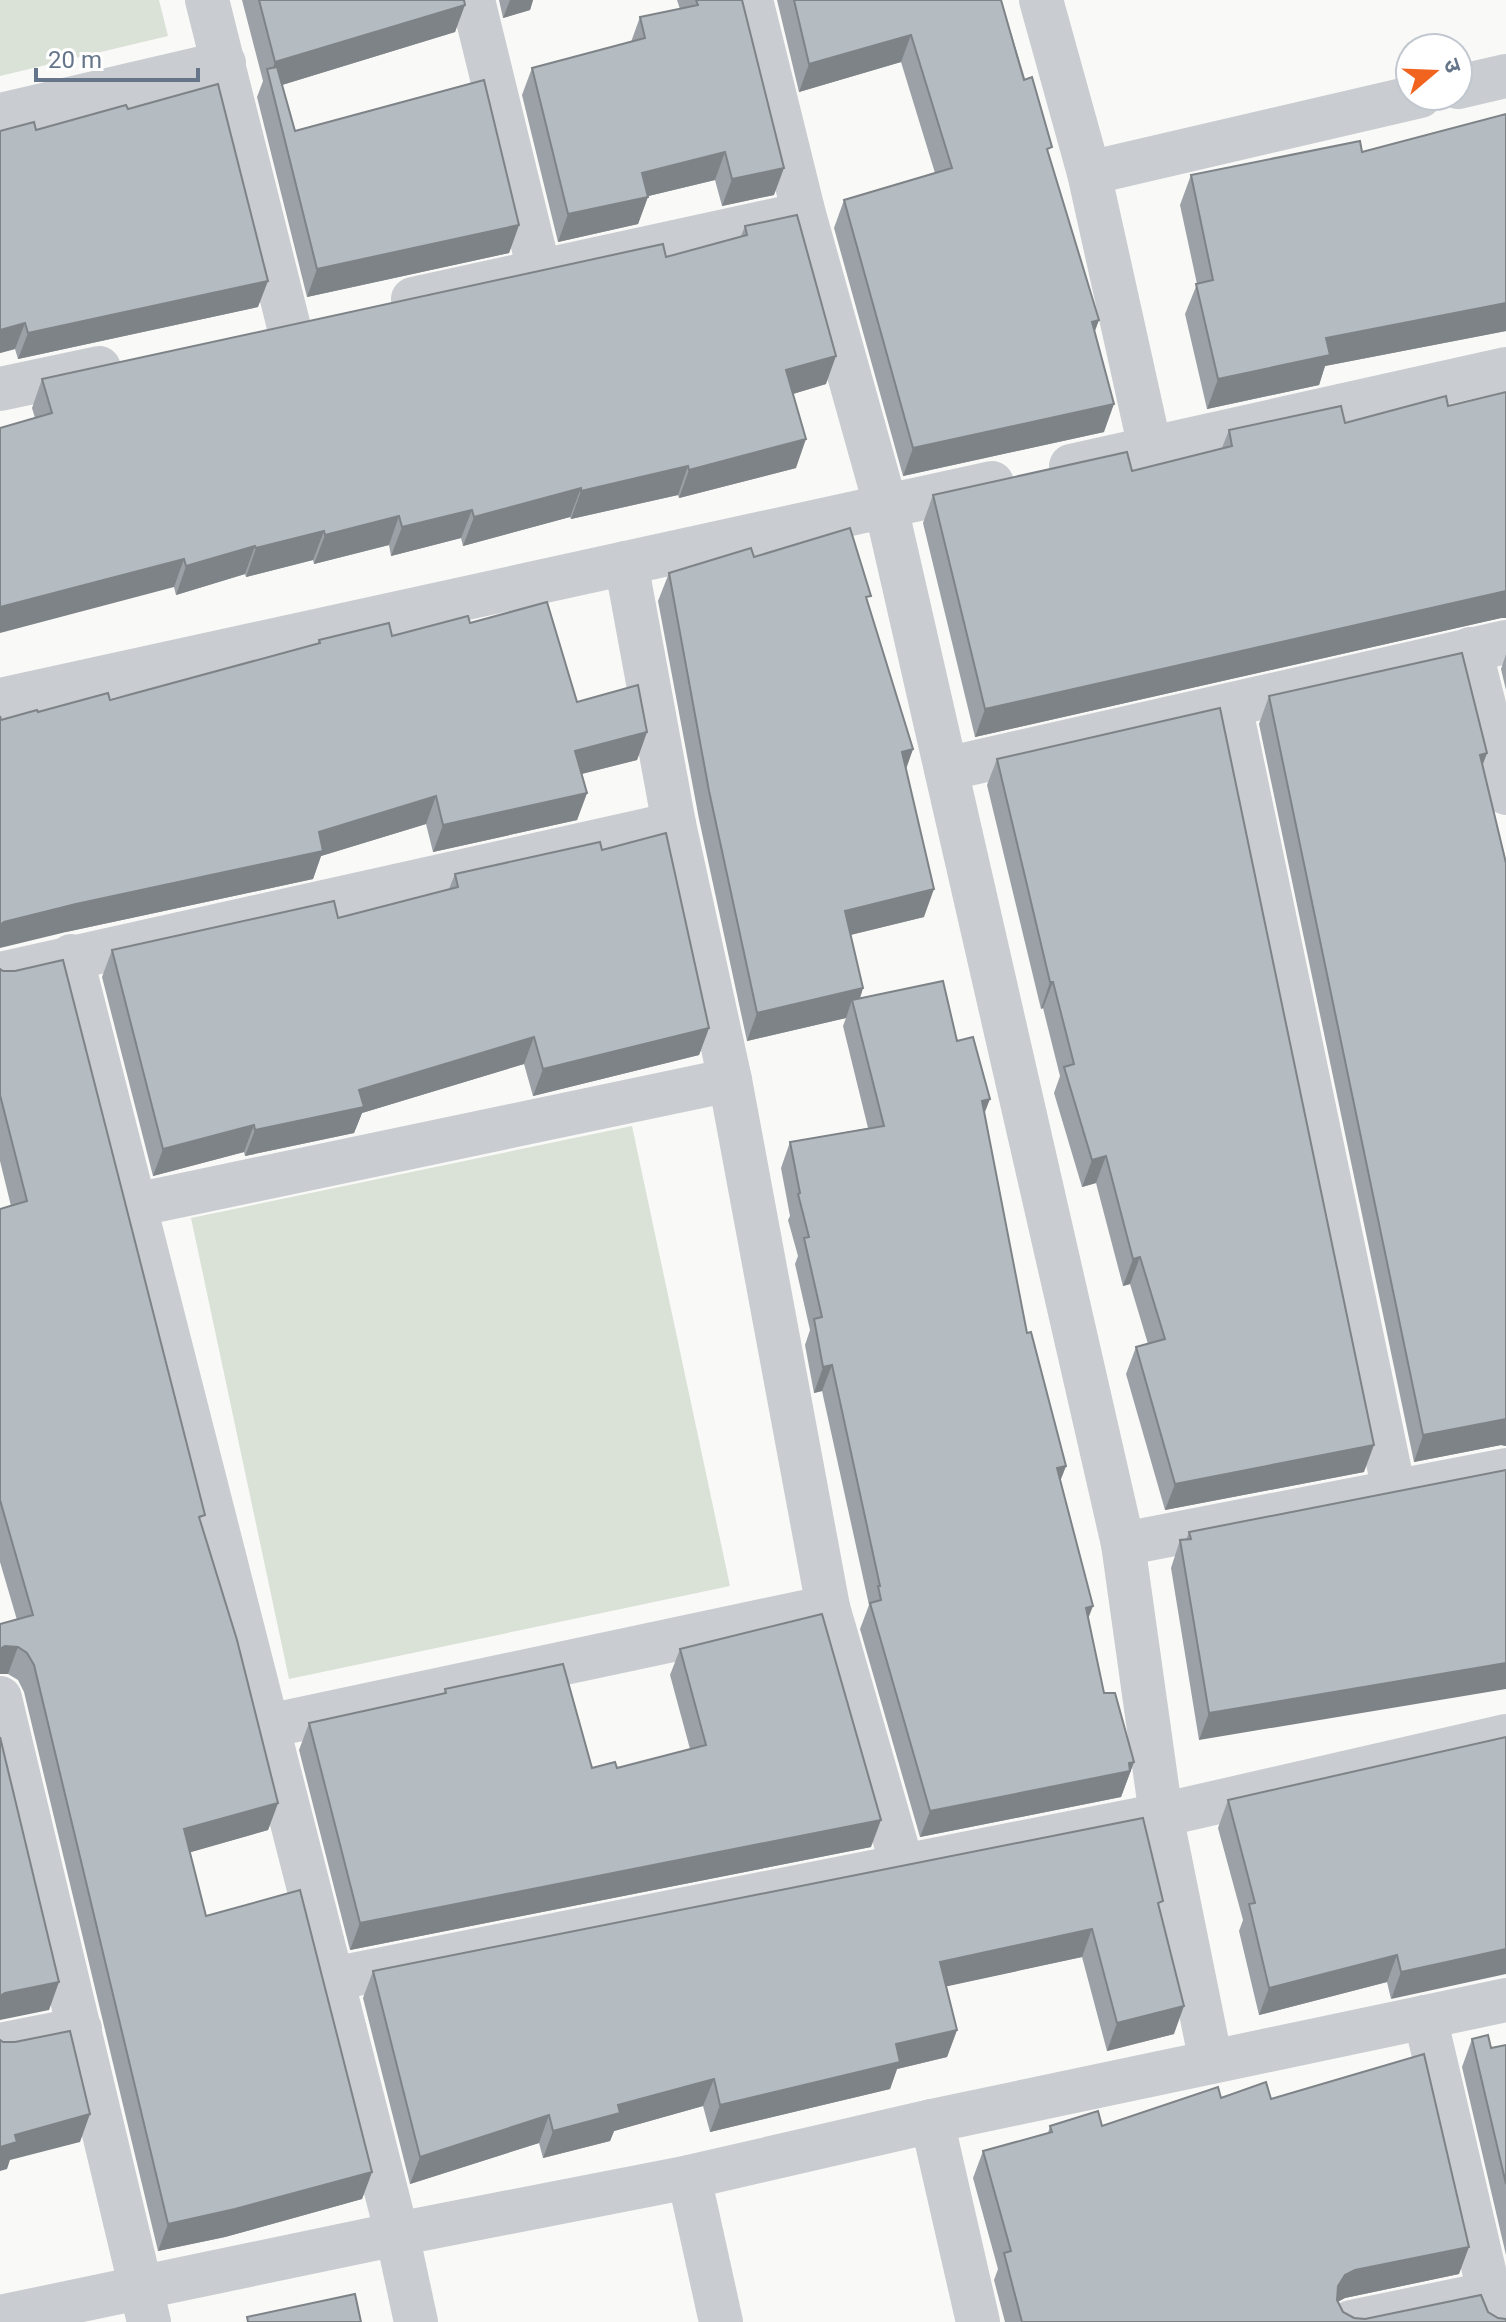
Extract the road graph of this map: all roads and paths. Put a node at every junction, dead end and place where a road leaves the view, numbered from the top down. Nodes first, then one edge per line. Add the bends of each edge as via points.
1 (207, 0) edge
2 (473, 0) edge
3 (751, 0) edge
4 (1041, 0) edge
5 (224, 63) junction
6 (1506, 76) edge
7 (1474, 83) edge
8 (1394, 102) edge
9 (0, 115) edge
10 (1089, 173) junction
11 (804, 214) junction
12 (539, 270) junction
13 (377, 307) edge
14 (333, 317) edge
15 (289, 327) junction
16 (243, 337) edge
17 (137, 360) edge
18 (1506, 369) edge
19 (0, 389) edge
20 (1150, 448) junction
21 (886, 507) junction
22 (626, 563) junction
23 (1488, 646) edge
24 (2, 689) edge
25 (1230, 705) junction
26 (946, 769) junction
27 (1506, 793) edge
28 (674, 824) junction
29 (71, 956) junction
30 (0, 974) edge
31 (730, 1080) junction
32 (135, 1205) junction
33 (1506, 1470) edge
34 (1394, 1491) junction
35 (1123, 1544) junction
36 (828, 1607) junction
37 (0, 1698) edge
38 (268, 1726) junction
39 (1506, 1736) edge
40 (1161, 1815) junction
41 (902, 1865) junction
42 (332, 1979) junction
43 (1506, 2000) edge
44 (1425, 2017) junction
45 (80, 2029) junction
46 (0, 2045) edge
47 (1211, 2062) junction
48 (932, 2121) junction
49 (689, 2177) junction
50 (397, 2234) junction
51 (1497, 2302) edge
52 (146, 2304) edge
53 (0, 2317) edge
54 (416, 2322) edge
55 (721, 2322) edge
56 (978, 2322) edge
57 (1351, 2322) edge

1 - 5 street
2 - 12 street
3 - 11 street
4 - 10 street
5 - 9 street
5 - 15 street
6 - 7 street
8 - 10 street
10 - 20 street
11 - 12 street
11 - 21 street
12 - 13 street
14 - 15 street
15 - 16 street
17 - 19 street
18 - 20 street
20 - 21 street
21 - 22 street
21 - 26 street
22 - 24 street
22 - 28 street
23 - 25 street
23 - 27 street
25 - 26 street
25 - 34 street
26 - 35 street
28 - 29 street
28 - 31 street
29 - 30 street
29 - 32 street
31 - 32 street
31 - 36 street
32 - 38 street
33 - 34 street
34 - 35 street
35 - 40 street
36 - 38 street
36 - 41 street
37 - 45 street
38 - 42 street
39 - 40 street
40 - 41 street
40 - 47 street
41 - 42 street
42 - 50 street
43 - 44 street
44 - 47 street
44 - 51 street
45 - 46 street
45 - 52 street
47 - 48 street
48 - 49 street
48 - 56 street
49 - 50 street
49 - 55 street
50 - 52 street
50 - 54 street
51 - 57 street
52 - 53 street

